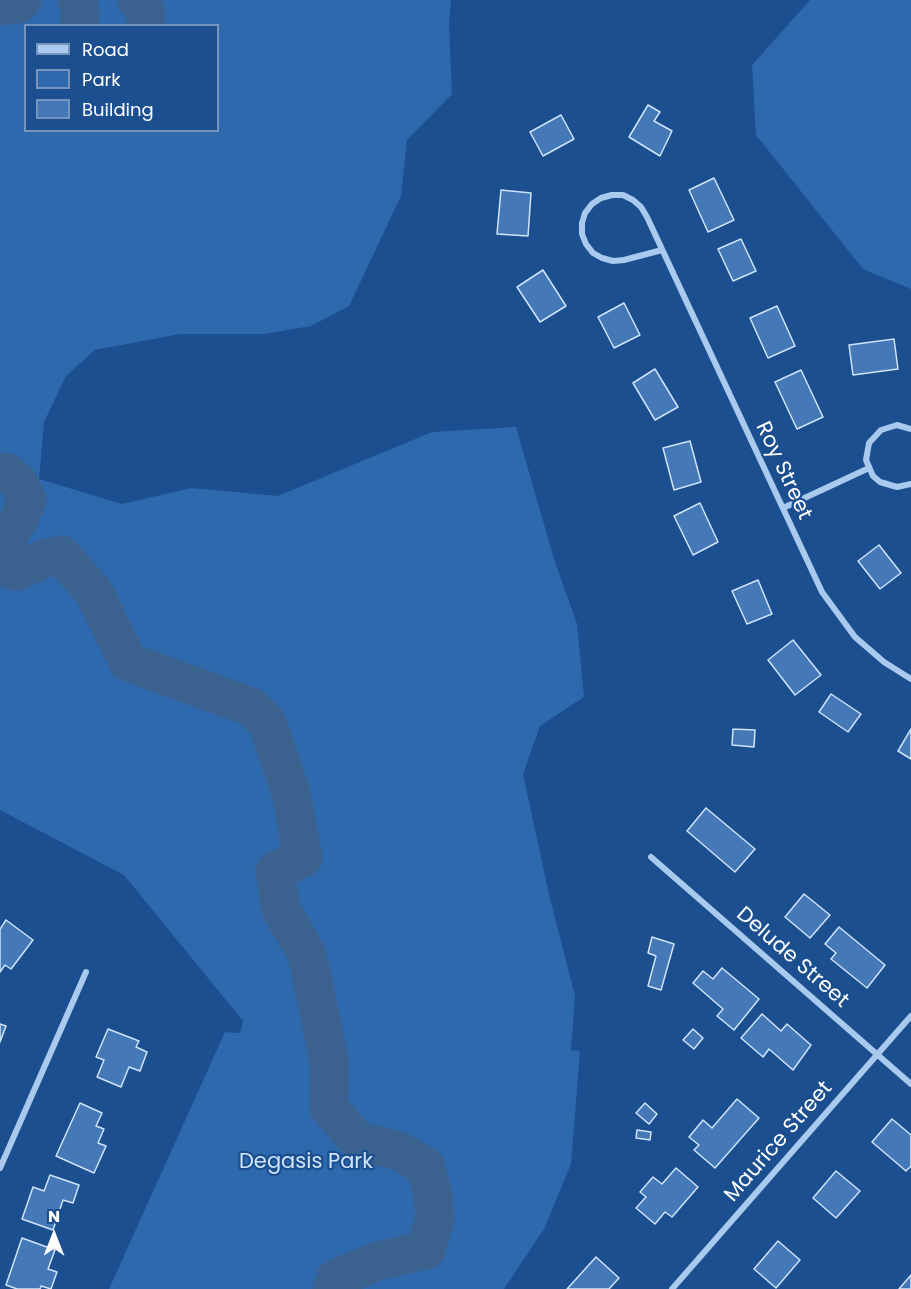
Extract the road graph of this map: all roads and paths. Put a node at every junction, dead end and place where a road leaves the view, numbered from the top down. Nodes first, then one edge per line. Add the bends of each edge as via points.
1 (662, 250) junction
2 (911, 429) edge
3 (869, 468) junction
4 (911, 484) edge
5 (783, 508) junction
6 (911, 679) edge
7 (651, 857) dead end
8 (86, 972) dead end
9 (911, 1016) edge
10 (878, 1054) junction
11 (911, 1084) edge
12 (0, 1168) edge
13 (672, 1289) edge

1 - 1 street, Roy Street via 641,207 623,195 601,198 585,213 582,234 593,253 602,258 624,260
1 - 5 street, Roy Street
2 - 3 street via 897,425 874,436 867,451
3 - 4 street via 888,486
3 - 5 street
5 - 6 street, Roy Street via 822,592 838,615 855,637
7 - 10 street, Delude Street
8 - 12 street
9 - 10 street, Maurice Street
10 - 11 street, Delude Street
10 - 13 street, Maurice Street

